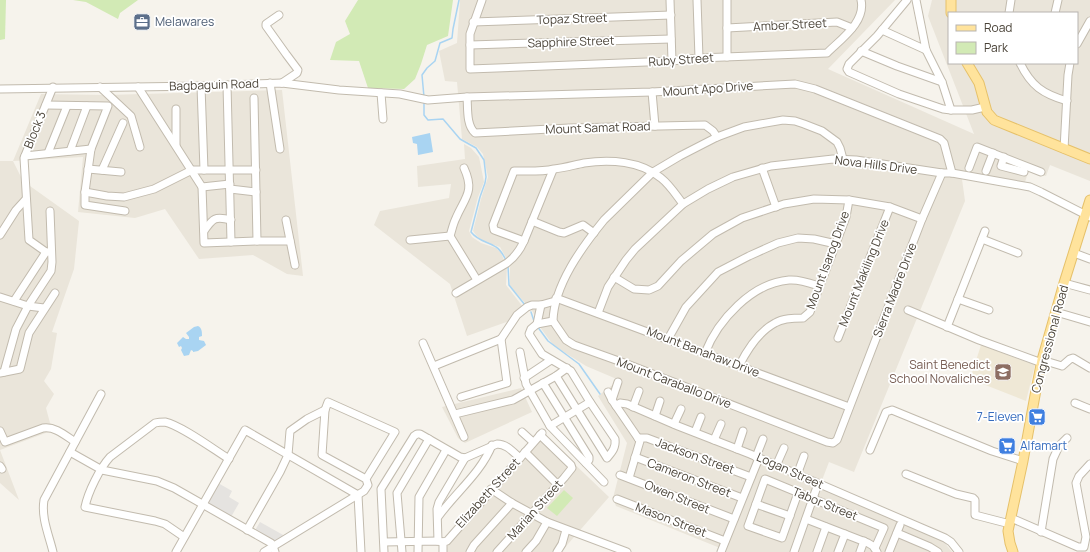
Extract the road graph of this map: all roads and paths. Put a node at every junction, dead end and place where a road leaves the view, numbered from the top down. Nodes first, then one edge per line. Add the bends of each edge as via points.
1 (482, 0) edge
2 (670, 0) edge
3 (697, 0) edge
4 (727, 0) edge
5 (861, 0) edge
6 (907, 0) edge
7 (916, 0) edge
8 (951, 0) edge
9 (1011, 0) edge
10 (1058, 0) edge
11 (951, 12) edge
12 (1009, 12) edge
13 (1055, 12) edge
14 (279, 15) dead end
15 (671, 15) junction
16 (1090, 21) edge
17 (473, 22) junction
18 (727, 28) junction
19 (852, 28) junction
20 (882, 30) junction
21 (671, 39) junction
22 (1078, 42) edge
23 (470, 45) junction
24 (926, 50) junction
25 (862, 51) junction
26 (727, 57) junction
27 (699, 58) junction
28 (672, 61) junction
29 (968, 64) edge
30 (1020, 64) edge
31 (1070, 64) edge
32 (942, 82) junction
33 (270, 83) junction
34 (282, 83) junction
35 (228, 85) junction
36 (201, 86) junction
37 (53, 87) junction
38 (100, 87) junction
39 (138, 87) junction
40 (0, 88) edge
41 (652, 92) junction
42 (381, 93) junction
43 (467, 97) junction
44 (254, 98) dead end
45 (428, 100) joint
46 (1067, 101) junction
47 (46, 105) junction
48 (67, 106) junction
49 (87, 106) junction
50 (985, 106) junction
51 (176, 109) dead end
52 (951, 110) junction
53 (383, 119) dead end
54 (123, 124) dead end
55 (655, 126) junction
56 (718, 137) junction
57 (176, 145) junction
58 (140, 147) dead end
59 (91, 149) junction
60 (280, 149) dead end
61 (1064, 149) junction
62 (70, 151) junction
63 (48, 153) junction
64 (993, 153) junction
65 (25, 156) junction
66 (844, 159) junction
67 (1090, 159) edge
68 (464, 168) dead end
69 (762, 168) junction
70 (969, 168) dead end
71 (88, 169) junction
72 (1022, 169) junction
73 (102, 170) junction
74 (192, 170) junction
75 (204, 170) junction
76 (230, 170) junction
77 (256, 170) junction
78 (553, 170) junction
79 (986, 171) dead end
80 (121, 172) dead end
81 (653, 172) junction
82 (1041, 172) dead end
83 (942, 173) junction
84 (952, 174) junction
85 (1017, 184) junction
86 (202, 187) junction
87 (230, 187) junction
88 (85, 192) junction
89 (256, 192) junction
90 (26, 199) junction
91 (849, 200) junction
92 (1090, 200) edge
93 (683, 204) junction
94 (776, 207) junction
95 (890, 207) junction
96 (50, 211) dead end
97 (125, 211) dead end
98 (1087, 216) edge
99 (922, 219) junction
100 (231, 220) junction
101 (286, 220) dead end
102 (532, 221) junction
103 (204, 231) junction
104 (985, 231) dead end
105 (594, 233) junction
106 (0, 235) edge
107 (450, 236) junction
108 (982, 239) junction
109 (410, 240) dead end
110 (257, 241) junction
111 (290, 241) junction
112 (524, 241) junction
113 (231, 242) junction
114 (836, 244) junction
115 (48, 252) junction
116 (1018, 253) dead end
117 (1074, 253) junction
118 (1090, 259) edge
119 (295, 265) dead end
120 (614, 277) junction
121 (477, 280) junction
122 (1064, 283) junction
123 (819, 286) junction
124 (1090, 290) edge
125 (55, 293) dead end
126 (456, 293) dead end
127 (0, 297) edge
128 (556, 299) junction
129 (958, 299) junction
130 (14, 301) junction
131 (541, 305) junction
132 (28, 306) junction
133 (44, 308) junction
134 (908, 310) dead end
135 (989, 310) dead end
136 (1056, 312) junction
137 (598, 313) junction
138 (553, 321) junction
139 (1090, 322) edge
140 (537, 324) junction
141 (947, 327) junction
142 (501, 338) junction
143 (838, 338) dead end
144 (668, 339) junction
145 (423, 343) dead end
146 (520, 352) dead end
147 (705, 353) junction
148 (551, 360) junction
149 (1042, 361) junction
150 (434, 366) junction
151 (739, 366) junction
152 (567, 368) junction
153 (1090, 368) edge
154 (2, 373) edge
155 (556, 376) junction
156 (524, 378) junction
157 (618, 382) dead end
158 (543, 383) junction
159 (529, 391) junction
160 (608, 392) dead end
161 (639, 392) dead end
162 (101, 394) dead end
163 (461, 397) dead end
164 (660, 401) dead end
165 (590, 402) junction
166 (614, 403) junction
167 (1075, 403) dead end
168 (633, 407) junction
169 (849, 407) junction
170 (681, 409) dead end
171 (1090, 409) edge
172 (324, 410) junction
173 (578, 410) junction
174 (455, 414) junction
175 (655, 416) junction
176 (565, 418) junction
177 (701, 418) dead end
178 (674, 424) junction
179 (721, 424) dead end
180 (550, 426) junction
181 (0, 431) edge
182 (743, 431) dead end
183 (522, 432) dead end
184 (695, 432) junction
185 (464, 437) dead end
186 (638, 438) junction
187 (1067, 438) dead end
188 (429, 439) junction
189 (714, 440) junction
190 (763, 440) dead end
191 (75, 442) junction
192 (533, 442) junction
193 (826, 442) joint
194 (492, 445) junction
195 (784, 448) dead end
196 (737, 449) junction
197 (446, 450) junction
198 (870, 450) dead end
199 (70, 452) junction
200 (525, 452) junction
201 (288, 455) junction
202 (804, 456) dead end
203 (635, 457) junction
204 (758, 457) junction
205 (465, 458) junction
206 (520, 458) junction
207 (228, 459) junction
208 (1024, 461) junction
209 (586, 463) junction
210 (1090, 464) edge
211 (776, 466) junction
212 (572, 468) joint
213 (102, 470) junction
214 (906, 474) dead end
215 (620, 475) dead end
216 (797, 475) junction
217 (751, 477) junction
218 (629, 478) junction
219 (366, 480) junction
220 (604, 482) dead end
221 (558, 485) junction
222 (817, 486) junction
223 (491, 489) junction
224 (798, 493) junction
225 (358, 495) junction
226 (742, 498) junction
227 (616, 499) dead end
228 (813, 499) junction
229 (512, 503) junction
230 (203, 504) junction
231 (756, 504) junction
232 (531, 514) junction
233 (790, 516) junction
234 (438, 517) junction
235 (734, 519) junction
236 (806, 519) junction
237 (1010, 521) junction
238 (547, 522) junction
239 (900, 525) dead end
240 (826, 526) junction
241 (247, 530) junction
242 (566, 530) junction
243 (1041, 532) junction
244 (897, 533) junction
245 (1087, 533) edge
246 (845, 534) junction
247 (184, 537) junction
248 (418, 541) junction
249 (440, 541) junction
250 (725, 541) junction
251 (864, 541) junction
252 (384, 542) junction
253 (401, 542) junction
254 (274, 549) edge
255 (876, 550) edge
256 (53, 552) edge
257 (176, 552) edge
258 (264, 552) edge
259 (361, 552) edge
260 (384, 552) edge
261 (402, 552) edge
262 (418, 552) edge
263 (443, 552) edge
264 (470, 552) edge
265 (497, 552) edge
266 (526, 552) edge
267 (557, 552) edge
268 (627, 552) edge
269 (721, 552) edge
270 (794, 552) edge
271 (817, 552) edge
272 (838, 552) edge
273 (860, 552) edge
274 (889, 552) edge
275 (938, 552) edge
276 (958, 552) edge
277 (1013, 552) edge

1 - 17 street
2 - 15 street
3 - 27 street
4 - 18 street
5 - 19 street, Ruby Street via 861,13
6 - 20 street
7 - 24 street
8 - 11 main road
9 - 12 street
10 - 13 street
14 - 34 street via 266,26 298,70
15 - 17 street, Topaz Street
15 - 21 street
16 - 22 street
17 - 23 street
18 - 19 street, Amber Street via 837,22
18 - 26 street
19 - 26 street, Ruby Street via 828,53
20 - 24 street
20 - 25 street
21 - 23 street, Sapphire Street
21 - 28 street
23 - 28 street, Ruby Street via 470,69
24 - 32 street
25 - 32 street
25 - 52 street via 849,64 849,72 925,104
26 - 27 street, Ruby Street
27 - 28 street, Ruby Street
29 - 50 main road via 979,83
30 - 46 street via 1025,74 1040,90
31 - 46 street
32 - 52 street
33 - 34 street, Bagbaguin Road
33 - 35 street, Bagbaguin Road
33 - 60 street
34 - 42 street, Bagbaguin Road
35 - 36 street, Bagbaguin Road
35 - 76 street
36 - 39 street, Bagbaguin Road
36 - 75 street
37 - 38 street, Bagbaguin Road
37 - 40 street, Bagbaguin Road
37 - 47 street, Block 3
38 - 39 street, Bagbaguin Road
38 - 58 street via 131,116
39 - 57 street
41 - 43 street, Mount Apo Drive
41 - 55 street
41 - 84 street, Mount Apo Drive via 777,84 804,86 940,139 944,143
42 - 45 street, Bagbaguin Road
42 - 53 street
43 - 45 street, Mount Apo Drive
43 - 55 street, Mount Samat Road via 469,123 475,133
44 - 77 street
46 - 61 street
47 - 48 street
47 - 65 street, Block 3
48 - 49 street
48 - 63 street
49 - 59 street via 108,106
49 - 62 street
50 - 52 street via 972,110
50 - 61 main road via 989,116 994,120
51 - 57 street
54 - 73 street
55 - 56 street, Mount Samat Road via 705,125
56 - 66 street via 744,127 783,120 794,121 831,136 837,142
56 - 81 street
57 - 74 street
59 - 62 street
59 - 71 street
61 - 67 main road
62 - 63 street
63 - 65 street
64 - 70 street via 977,147
64 - 72 street
64 - 79 street
65 - 90 street
66 - 69 street, Nova Hills Drive
66 - 83 street, Nova Hills Drive
68 - 107 street via 469,183 468,195
69 - 93 street, Nova Hills Drive via 733,177
69 - 94 street
71 - 73 street
71 - 88 street
72 - 82 street
72 - 85 street
73 - 80 street
74 - 75 street
74 - 86 street
74 - 88 street via 154,189 124,197
75 - 76 street
76 - 77 street
76 - 87 street
77 - 89 street
78 - 81 street via 585,163 622,162
78 - 102 street
78 - 112 street via 514,171 493,225 494,230
81 - 93 street via 670,187
81 - 105 street
83 - 84 street, Nova Hills Drive
83 - 99 street, Sierra Madre Drive
84 - 85 street, Nova Hills Drive
85 - 98 street, Nova Hills Drive via 1041,192
86 - 87 street
86 - 103 street
87 - 89 street
87 - 100 street
88 - 97 street via 85,205
89 - 110 street
90 - 106 street
90 - 115 street via 29,240
91 - 94 street via 814,199
91 - 95 street
91 - 114 street, Mount Isarog Drive
92 - 98 main road, Congressional Road
93 - 120 street, Nova Hills Drive via 635,249
94 - 120 street via 742,218 712,234 681,261 658,286 649,290 634,289
95 - 99 street
95 - 143 street, Mount Makiling Drive
96 - 115 street
98 - 117 main road, Congressional Road
99 - 169 street, Sierra Madre Drive
100 - 103 street via 220,217 212,220
100 - 113 street
101 - 111 street
102 - 105 street via 564,233 583,225
102 - 112 street
103 - 113 street via 204,244
104 - 108 street
105 - 128 street via 570,270
107 - 109 street
107 - 121 street
108 - 116 street
108 - 129 street
110 - 111 street
110 - 113 street
111 - 119 street
112 - 121 street via 520,250 507,263
114 - 123 street, Mount Isarog Drive
114 - 144 street via 814,238 798,238 778,243 718,272 686,307
115 - 130 street
115 - 132 street via 52,267 50,274
117 - 118 street
117 - 122 main road, Congressional Road
120 - 137 street, Nova Hills Drive
121 - 126 street
122 - 124 street
122 - 136 main road, Congressional Road
123 - 147 street via 789,280 766,285 743,300 720,324
123 - 151 street, Mount Isarog Drive via 810,312 803,318 776,323 746,351
125 - 133 street
127 - 130 street
128 - 131 street
128 - 137 street, Mount Banahaw Drive
128 - 138 street
129 - 135 street
129 - 141 street
130 - 132 street
131 - 140 street
131 - 142 street via 532,305 517,314
132 - 133 street
132 - 154 street via 14,333
133 - 154 street via 29,334 20,369
134 - 141 street
136 - 139 street
136 - 149 main road, Congressional Road
137 - 144 street, Mount Banahaw Drive
138 - 140 street
138 - 193 street, Mount Caraballo Drive via 566,340 574,345
140 - 148 street via 530,329 529,334 542,354
141 - 149 street
142 - 150 street
142 - 163 street via 507,383
144 - 147 street, Mount Banahaw Drive
145 - 150 street
146 - 156 street
147 - 151 street, Mount Banahaw Drive
148 - 152 street
148 - 156 street
149 - 153 street via 1062,366 1073,358
149 - 208 main road, Congressional Road
150 - 174 street
151 - 169 street, Mount Banahaw Drive
152 - 155 street
152 - 165 street
155 - 158 street
155 - 173 street
156 - 159 street
157 - 166 street
158 - 159 street
158 - 176 street
159 - 174 street via 513,400
159 - 180 street
160 - 166 street
161 - 168 street
162 - 191 street
164 - 175 street
165 - 173 street
165 - 173 street via 615,439 614,450 607,458
166 - 168 street, Logan Street
166 - 186 street
167 - 171 street
168 - 175 street, Logan Street
169 - 193 street, Sierra Madre Drive via 837,440 833,443
170 - 178 street
172 - 201 street via 290,431
172 - 219 street via 322,455
172 - 219 street via 328,402 395,432
173 - 176 street
174 - 185 street
175 - 178 street, Logan Street
176 - 180 street
176 - 209 street via 589,457
177 - 184 street
178 - 184 street, Logan Street
179 - 189 street
180 - 209 street
181 - 191 street via 4,442 49,428
182 - 196 street
183 - 192 street
184 - 189 street, Logan Street
186 - 203 street via 640,441
186 - 217 street, Jackson Street via 647,438
187 - 243 street via 1059,446 1053,459
188 - 197 street
188 - 252 street via 420,434 414,436 381,489
188 - 253 street via 397,493
189 - 196 street, Logan Street
190 - 204 street
191 - 199 street
192 - 200 street, Elizabeth Street
192 - 212 street, Elizabeth Street via 541,434 572,465
194 - 205 street
194 - 206 street via 502,444
194 - 234 street via 479,469
195 - 211 street
196 - 204 street, Logan Street
197 - 205 street
197 - 248 street via 419,497
198 - 208 street via 886,412 892,410 992,451
199 - 213 street
199 - 256 street via 46,494 43,506
200 - 206 street, Elizabeth Street
200 - 221 street
201 - 207 street via 245,430
201 - 225 street
201 - 241 street
202 - 216 street
203 - 218 street
203 - 226 street, Cameron Street
204 - 211 street, Logan Street
204 - 217 street
205 - 234 street via 439,502
206 - 223 street, Elizabeth Street
207 - 213 street via 185,432 163,422 155,423 110,457
207 - 230 street
208 - 237 main road, Congressional Road
209 - 220 street
210 - 245 street via 1078,476 1076,483
211 - 216 street, Logan Street
212 - 221 street, Marian Street
213 - 230 street via 158,481
213 - 247 street via 85,507 165,524
214 - 237 street via 973,498 975,515
215 - 218 street, Owen Street
216 - 222 street, Logan Street
217 - 226 street
218 - 235 street, Owen Street
219 - 225 street via 367,489
221 - 232 street, Marian Street
222 - 228 street
222 - 276 street, Logan Street via 945,538
223 - 229 street
223 - 249 street, Elizabeth Street via 446,541
224 - 228 street, Tabor Street
224 - 231 street, Tabor Street via 765,479
224 - 233 street
225 - 254 street
225 - 259 street
226 - 235 street
227 - 250 street, Mason Street
228 - 236 street
228 - 255 street, Tabor Street via 884,528
229 - 232 street
229 - 264 street
230 - 241 street
230 - 247 street
231 - 233 street
231 - 233 street via 748,526 782,538
232 - 238 street
232 - 265 street, Marian Street
234 - 249 street
235 - 250 street
236 - 240 street
236 - 270 street
237 - 243 street
237 - 277 main road, Congressional Road via 1008,531
238 - 242 street
238 - 266 street via 536,542
239 - 244 street
240 - 246 street
240 - 271 street
241 - 254 street
242 - 267 street
242 - 268 street
243 - 245 street via 1082,547
244 - 274 street
244 - 275 street
246 - 251 street
246 - 272 street
247 - 257 street
248 - 249 street
248 - 253 street
248 - 262 street
249 - 263 street
250 - 269 street
251 - 255 street
251 - 273 street
252 - 253 street
252 - 260 street
253 - 261 street
254 - 258 street

